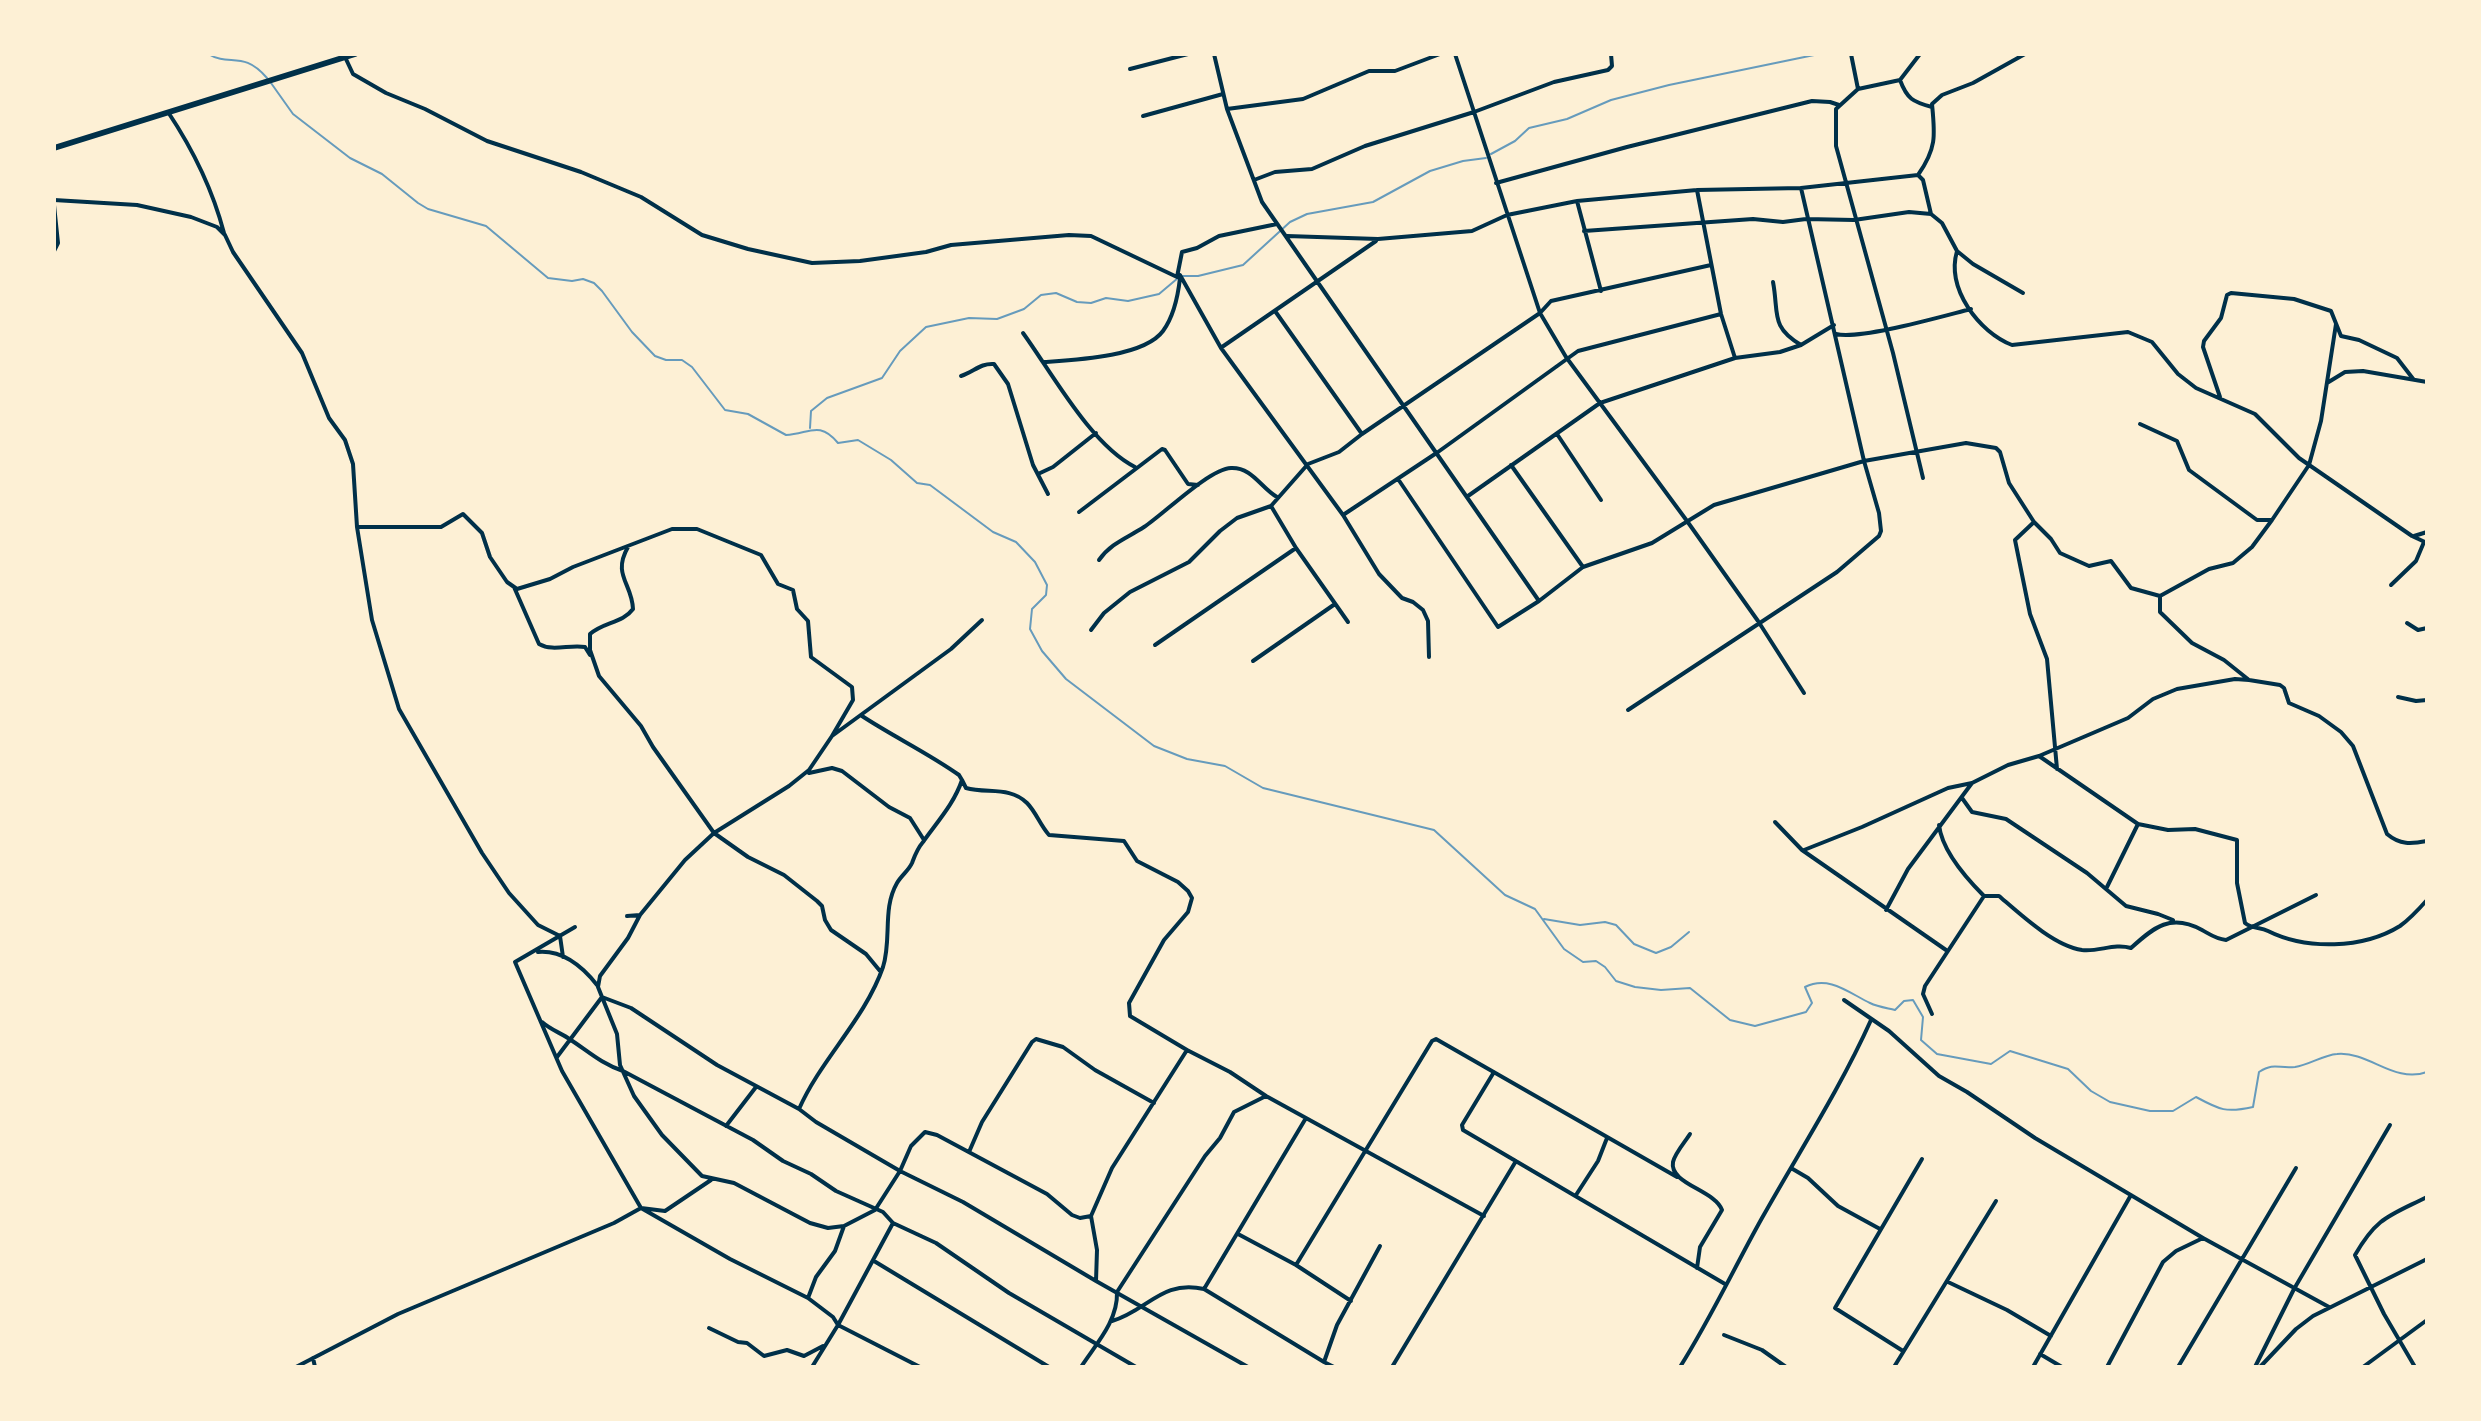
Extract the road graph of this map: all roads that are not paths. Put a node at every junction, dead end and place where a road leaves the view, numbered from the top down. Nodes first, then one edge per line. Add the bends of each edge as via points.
1 (355, 54) edge
2 (1188, 54) edge
3 (1214, 54) edge
4 (1440, 54) edge
5 (1455, 54) edge
6 (1611, 54) edge
7 (1851, 54) edge
8 (1920, 54) edge
9 (2025, 54) edge
10 (345, 57) junction
11 (1130, 69) dead end
12 (1900, 80) junction
13 (1858, 89) junction
14 (1223, 94) junction
15 (1840, 105) junction
16 (1932, 108) junction
17 (1227, 109) junction
18 (168, 112) junction
19 (1474, 112) junction
20 (1143, 116) dead end
21 (54, 148) edge
22 (1918, 175) junction
23 (1254, 180) junction
24 (1496, 183) junction
25 (1847, 185) junction
26 (1801, 188) junction
27 (1697, 190) junction
28 (1577, 201) junction
29 (54, 202) edge
30 (1931, 214) junction
31 (1507, 215) junction
32 (1806, 219) junction
33 (1854, 220) junction
34 (1277, 224) junction
35 (1702, 224) junction
36 (1584, 231) junction
37 (225, 235) junction
38 (1287, 236) junction
39 (1378, 239) junction
40 (54, 251) edge
41 (1957, 251) junction
42 (1711, 265) junction
43 (1179, 276) junction
44 (1316, 282) junction
45 (1773, 282) dead end
46 (1601, 291) junction
47 (2023, 293) dead end
48 (1971, 309) junction
49 (1275, 311) junction
50 (1540, 313) junction
51 (1721, 314) junction
52 (2336, 324) junction
53 (1834, 325) junction
54 (1886, 328) junction
55 (1023, 333) dead end
56 (1836, 334) junction
57 (1801, 345) junction
58 (1221, 348) junction
59 (1566, 357) junction
60 (1735, 358) junction
61 (1044, 362) junction
62 (961, 376) dead end
63 (2414, 380) junction
64 (2427, 382) edge
65 (2327, 383) junction
66 (2220, 397) junction
67 (1600, 403) junction
68 (1406, 406) junction
69 (2140, 424) dead end
70 (1096, 433) junction
71 (1362, 434) junction
72 (1557, 434) junction
73 (1917, 450) junction
74 (1438, 452) junction
75 (1864, 461) junction
76 (1308, 464) junction
77 (1511, 465) junction
78 (2309, 465) junction
79 (1135, 467) junction
80 (1038, 474) junction
81 (1923, 478) dead end
82 (1398, 479) junction
83 (1200, 484) junction
84 (1048, 494) dead end
85 (1468, 496) junction
86 (1277, 497) junction
87 (1601, 500) dead end
88 (1271, 506) junction
89 (1079, 512) dead end
90 (1343, 515) junction
91 (2272, 520) junction
92 (1687, 521) junction
93 (2034, 522) junction
94 (357, 527) junction
95 (2427, 532) edge
96 (2412, 536) junction
97 (2425, 542) edge
98 (628, 547) junction
99 (1296, 548) junction
100 (1099, 560) dead end
101 (1583, 567) junction
102 (2391, 585) dead end
103 (514, 587) junction
104 (2160, 596) junction
105 (1539, 601) junction
106 (1335, 604) junction
107 (982, 620) dead end
108 (1758, 621) junction
109 (1348, 622) dead end
110 (2407, 623) dead end
111 (2427, 628) edge
112 (1091, 630) dead end
113 (1155, 645) dead end
114 (1429, 657) dead end
115 (594, 661) junction
116 (1253, 661) dead end
117 (2249, 680) junction
118 (1804, 693) dead end
119 (2398, 697) dead end
120 (2427, 700) edge
121 (1628, 710) dead end
122 (861, 715) junction
123 (832, 736) junction
124 (2056, 748) junction
125 (2039, 756) junction
126 (2057, 769) junction
127 (803, 775) junction
128 (962, 780) junction
129 (1972, 783) junction
130 (1962, 798) junction
131 (1775, 822) dead end
132 (2138, 824) junction
133 (1939, 825) junction
134 (714, 833) junction
135 (924, 840) junction
136 (2427, 841) edge
137 (1802, 850) junction
138 (2106, 889) junction
139 (2316, 895) dead end
140 (1984, 896) junction
141 (2427, 900) edge
142 (1886, 910) junction
143 (640, 915) junction
144 (627, 916) dead end
145 (2177, 922) junction
146 (575, 927) dead end
147 (2249, 927) junction
148 (560, 936) junction
149 (1946, 950) junction
150 (536, 952) junction
151 (563, 957) junction
152 (880, 971) junction
153 (598, 987) junction
154 (602, 997) junction
155 (1844, 1000) dead end
156 (1932, 1014) dead end
157 (1871, 1020) junction
158 (542, 1022) junction
159 (569, 1039) junction
160 (1187, 1050) junction
161 (557, 1057) junction
162 (623, 1071) junction
163 (1494, 1072) junction
164 (756, 1087) junction
165 (1266, 1096) junction
166 (1154, 1103) junction
167 (799, 1109) junction
168 (1306, 1118) junction
169 (2390, 1125) dead end
170 (726, 1126) junction
171 (1690, 1134) dead end
172 (1608, 1137) junction
173 (969, 1152) junction
174 (1367, 1153) junction
175 (1922, 1159) dead end
176 (1516, 1161) junction
177 (1791, 1168) junction
178 (2296, 1168) dead end
179 (900, 1171) junction
180 (1677, 1177) junction
181 (711, 1180) junction
182 (1576, 1195) junction
183 (2131, 1195) junction
184 (2427, 1197) edge
185 (1996, 1201) dead end
186 (641, 1208) junction
187 (875, 1210) junction
188 (1091, 1216) junction
189 (1484, 1216) junction
190 (893, 1223) junction
191 (844, 1226) junction
192 (1880, 1229) junction
193 (1238, 1234) junction
194 (2203, 1238) junction
195 (1380, 1246) dead end
196 (2242, 1259) junction
197 (2427, 1259) edge
198 (874, 1261) junction
199 (1296, 1265) junction
200 (1697, 1268) junction
201 (1096, 1281) junction
202 (1948, 1282) junction
203 (1725, 1284) junction
204 (2370, 1287) junction
205 (1204, 1289) junction
206 (2294, 1289) junction
207 (1117, 1292) junction
208 (808, 1298) junction
209 (1352, 1302) junction
210 (1141, 1305) junction
211 (2329, 1307) junction
212 (2427, 1320) edge
213 (1111, 1321) junction
214 (838, 1325) junction
215 (709, 1328) dead end
216 (1724, 1335) dead end
217 (2051, 1336) junction
218 (2399, 1341) junction
219 (1096, 1344) junction
220 (825, 1345) junction
221 (1903, 1351) junction
222 (2040, 1354) junction
223 (313, 1358) junction
224 (1324, 1362) junction
225 (296, 1367) edge
226 (315, 1367) edge
227 (812, 1367) edge
228 (920, 1367) edge
229 (1049, 1367) edge
230 (1081, 1367) edge
231 (1136, 1367) edge
232 (1248, 1367) edge
233 (1334, 1367) edge
234 (1392, 1367) edge
235 (1680, 1367) edge
236 (1786, 1367) edge
237 (1894, 1367) edge
238 (2033, 1367) edge
239 (2062, 1367) edge
240 (2107, 1367) edge
241 (2178, 1367) edge
242 (2258, 1367) edge
243 (2363, 1367) edge
244 (2415, 1367) edge

1 - 10 main road
2 - 11 street
3 - 14 street
4 - 17 street via 1395,71 1369,71 1303,99
5 - 19 street
6 - 19 street via 1608,70 1565,79
7 - 13 street
8 - 12 street
9 - 16 street via 1942,95
10 - 18 main road
10 - 43 street via 353,74 386,93 487,141 641,197 702,235 748,249 812,263 901,257 951,245 1091,236
12 - 13 street
12 - 16 street via 1906,97
13 - 15 street
14 - 17 street
14 - 20 street
15 - 24 street via 1812,101
15 - 25 street via 1834,120 1836,146
16 - 22 street via 1936,130
17 - 23 street
18 - 21 main road
18 - 37 street
19 - 23 street via 1365,146 1316,168
19 - 24 street
22 - 25 street
22 - 30 street
23 - 34 street
24 - 31 street
25 - 26 street
25 - 33 street
26 - 27 street
26 - 32 street
27 - 28 street
27 - 35 street
28 - 31 street
28 - 36 street
29 - 37 street via 162,209 217,227
29 - 40 street
30 - 33 street
30 - 41 street
31 - 39 street via 1472,231
31 - 50 street
32 - 33 street
32 - 35 street
32 - 53 street
33 - 54 street
34 - 38 street
34 - 43 street via 1219,236 1182,252
35 - 36 street
35 - 42 street
36 - 46 street
37 - 94 street via 302,353 329,418 345,440 353,464
38 - 39 street
38 - 44 street
39 - 44 street
41 - 47 street
41 - 48 street via 1956,282
42 - 46 street
42 - 51 street
43 - 58 street
43 - 61 street via 1178,295 1162,333 1135,349
44 - 49 street
44 - 68 street
45 - 57 street via 1780,329
46 - 50 street via 1551,301
48 - 54 street
48 - 66 street via 1986,331 2012,345 2128,332 2152,342 2196,388
49 - 58 street
49 - 71 street
50 - 59 street
50 - 68 street
51 - 59 street
51 - 60 street
52 - 63 street via 2341,336 2397,358
52 - 65 street
52 - 66 street via 2331,311 2294,299 2227,295 2221,318 2203,347
53 - 56 street
53 - 57 street
54 - 56 street
54 - 73 street
55 - 61 street
56 - 75 street
57 - 60 street
58 - 76 street
59 - 67 street
59 - 74 street
60 - 67 street
61 - 70 street
62 - 80 street via 994,364 1008,384
63 - 64 street
63 - 65 street via 2363,371 2345,372
65 - 78 street
66 - 78 street via 2255,414
67 - 72 street
67 - 92 street
68 - 71 street
68 - 74 street
69 - 91 street via 2177,441 2189,470 2221,495 2257,520
70 - 79 street
70 - 80 street
71 - 76 street via 1339,452
72 - 77 street
72 - 87 street
73 - 75 street
73 - 81 street
73 - 93 street via 1966,443 1996,448 2009,483
74 - 82 street
74 - 85 street
75 - 92 street via 1714,505
75 - 108 street via 1879,513 1879,536 1837,572
76 - 86 street
76 - 90 street
77 - 85 street
77 - 101 street
78 - 91 street
78 - 96 street
79 - 83 street via 1165,450 1188,484
79 - 89 street
80 - 84 street
82 - 90 street
82 - 105 street via 1498,627
83 - 86 street via 1232,468 1253,475
83 - 100 street
85 - 105 street
86 - 88 street
88 - 99 street
88 - 112 street via 1237,518 1189,562 1130,592
90 - 114 street via 1392,590 1423,610
91 - 104 street via 2233,563 2209,569
92 - 101 street via 1652,543
92 - 108 street
93 - 104 street via 2060,553 2089,566 2111,561 2131,588
93 - 124 street via 2015,540 2030,614 2047,659
94 - 103 street via 441,527 463,514 482,533 490,557
94 - 148 street via 372,620 399,709 509,893 538,925
95 - 96 street
96 - 97 street
97 - 102 street via 2416,561
98 - 103 street via 526,588
98 - 115 street via 621,574 633,609 590,634
98 - 123 street via 672,529 697,529 761,555 778,584 793,590 797,609 808,621 811,657 852,687 853,700
99 - 106 street
99 - 113 street
101 - 105 street
103 - 115 street via 539,644 585,647
104 - 117 street via 2160,612 2169,623
106 - 109 street
106 - 116 street
107 - 122 street
108 - 118 street
108 - 121 street
110 - 111 street via 2418,630
115 - 134 street via 599,676 636,719
117 - 124 street via 2177,689 2128,718
117 - 136 street via 2280,685 2289,703 2341,732 2353,746 2387,834 2409,844
119 - 120 street
122 - 123 street
122 - 128 street
123 - 127 street
124 - 125 street
124 - 126 street
125 - 126 street
125 - 129 street
126 - 132 street
127 - 134 street
127 - 135 street via 817,769 842,771 910,818
128 - 135 street
128 - 160 street via 973,790 1014,793 1049,835 1124,841 1137,861 1188,891 1188,912 1164,940 1129,1003 1129,1013
129 - 130 street
129 - 137 street via 1948,788
130 - 133 street
130 - 138 street via 1972,812 2006,819
131 - 137 street
132 - 138 street
132 - 147 street via 2195,829 2237,840 2237,883
133 - 140 street via 1958,865
133 - 142 street
134 - 143 street
134 - 152 street via 817,901 831,930 866,954
135 - 152 street via 889,904
137 - 142 street
138 - 145 street via 2126,906
139 - 147 street
140 - 145 street via 1999,896 2030,924 2085,951 2131,948 2165,922
140 - 149 street
141 - 147 street via 2401,925 2357,942 2297,942
142 - 149 street
143 - 144 street
143 - 153 street
145 - 147 street via 2226,940
146 - 148 street
148 - 150 street
148 - 151 street
149 - 156 street via 1923,994
150 - 151 street via 554,951
150 - 158 street via 515,962
151 - 153 street via 586,971
152 - 167 street
153 - 154 street
154 - 159 street
154 - 162 street via 617,1034
154 - 164 street via 631,1008
155 - 157 street
157 - 177 street via 1849,1070
157 - 183 street via 1939,1076
158 - 159 street
158 - 161 street
159 - 161 street
159 - 162 street via 603,1064
160 - 165 street
160 - 166 street
161 - 186 street
162 - 170 street
162 - 181 street via 662,1135
163 - 172 street
163 - 174 street via 1434,1040
163 - 176 street via 1461,1128
164 - 167 street
164 - 170 street
165 - 168 street
165 - 207 street via 1234,1112
166 - 173 street via 1063,1047 1036,1039 982,1122
166 - 188 street via 1112,1168
167 - 179 street
168 - 174 street
168 - 193 street
169 - 206 street
170 - 187 street
171 - 180 street via 1673,1164
172 - 180 street
172 - 182 street
173 - 179 street via 925,1132 911,1146
173 - 188 street via 1047,1194 1072,1215
174 - 189 street
174 - 199 street
175 - 192 street
176 - 182 street
176 - 189 street
177 - 192 street via 1838,1206
177 - 203 street
178 - 196 street
179 - 187 street
179 - 201 street
180 - 200 street via 1721,1206 1700,1247
181 - 186 street via 665,1211
181 - 191 street via 734,1183 810,1223
182 - 200 street
183 - 194 street
183 - 217 street
184 - 204 street via 2369,1230 2355,1255
185 - 202 street
186 - 208 street
186 - 223 street via 398,1314
187 - 190 street
187 - 191 street
188 - 201 street
189 - 234 street
190 - 198 street
190 - 219 street via 936,1243
191 - 208 street
192 - 221 street via 1835,1308
193 - 199 street
193 - 205 street
194 - 196 street
194 - 240 street via 2163,1262
195 - 209 street
196 - 206 street
196 - 241 street
197 - 204 street
198 - 214 street
198 - 229 street
199 - 209 street
200 - 203 street
201 - 207 street
202 - 217 street
202 - 221 street
203 - 235 street via 1708,1324
204 - 211 street
204 - 218 street
205 - 210 street via 1192,1286 1159,1293
205 - 224 street
206 - 211 street
206 - 242 street
207 - 210 street
207 - 213 street
208 - 214 street
209 - 224 street
210 - 213 street
210 - 232 street
211 - 242 street via 2296,1329
212 - 218 street
213 - 219 street
214 - 220 street
214 - 228 street
215 - 220 street via 764,1356 787,1350 804,1356
216 - 236 street via 1762,1350
217 - 222 street
218 - 243 street
218 - 244 street
219 - 230 street
219 - 231 street
220 - 227 street
221 - 237 street
222 - 238 street
222 - 239 street
223 - 225 street
223 - 226 street
224 - 233 street

